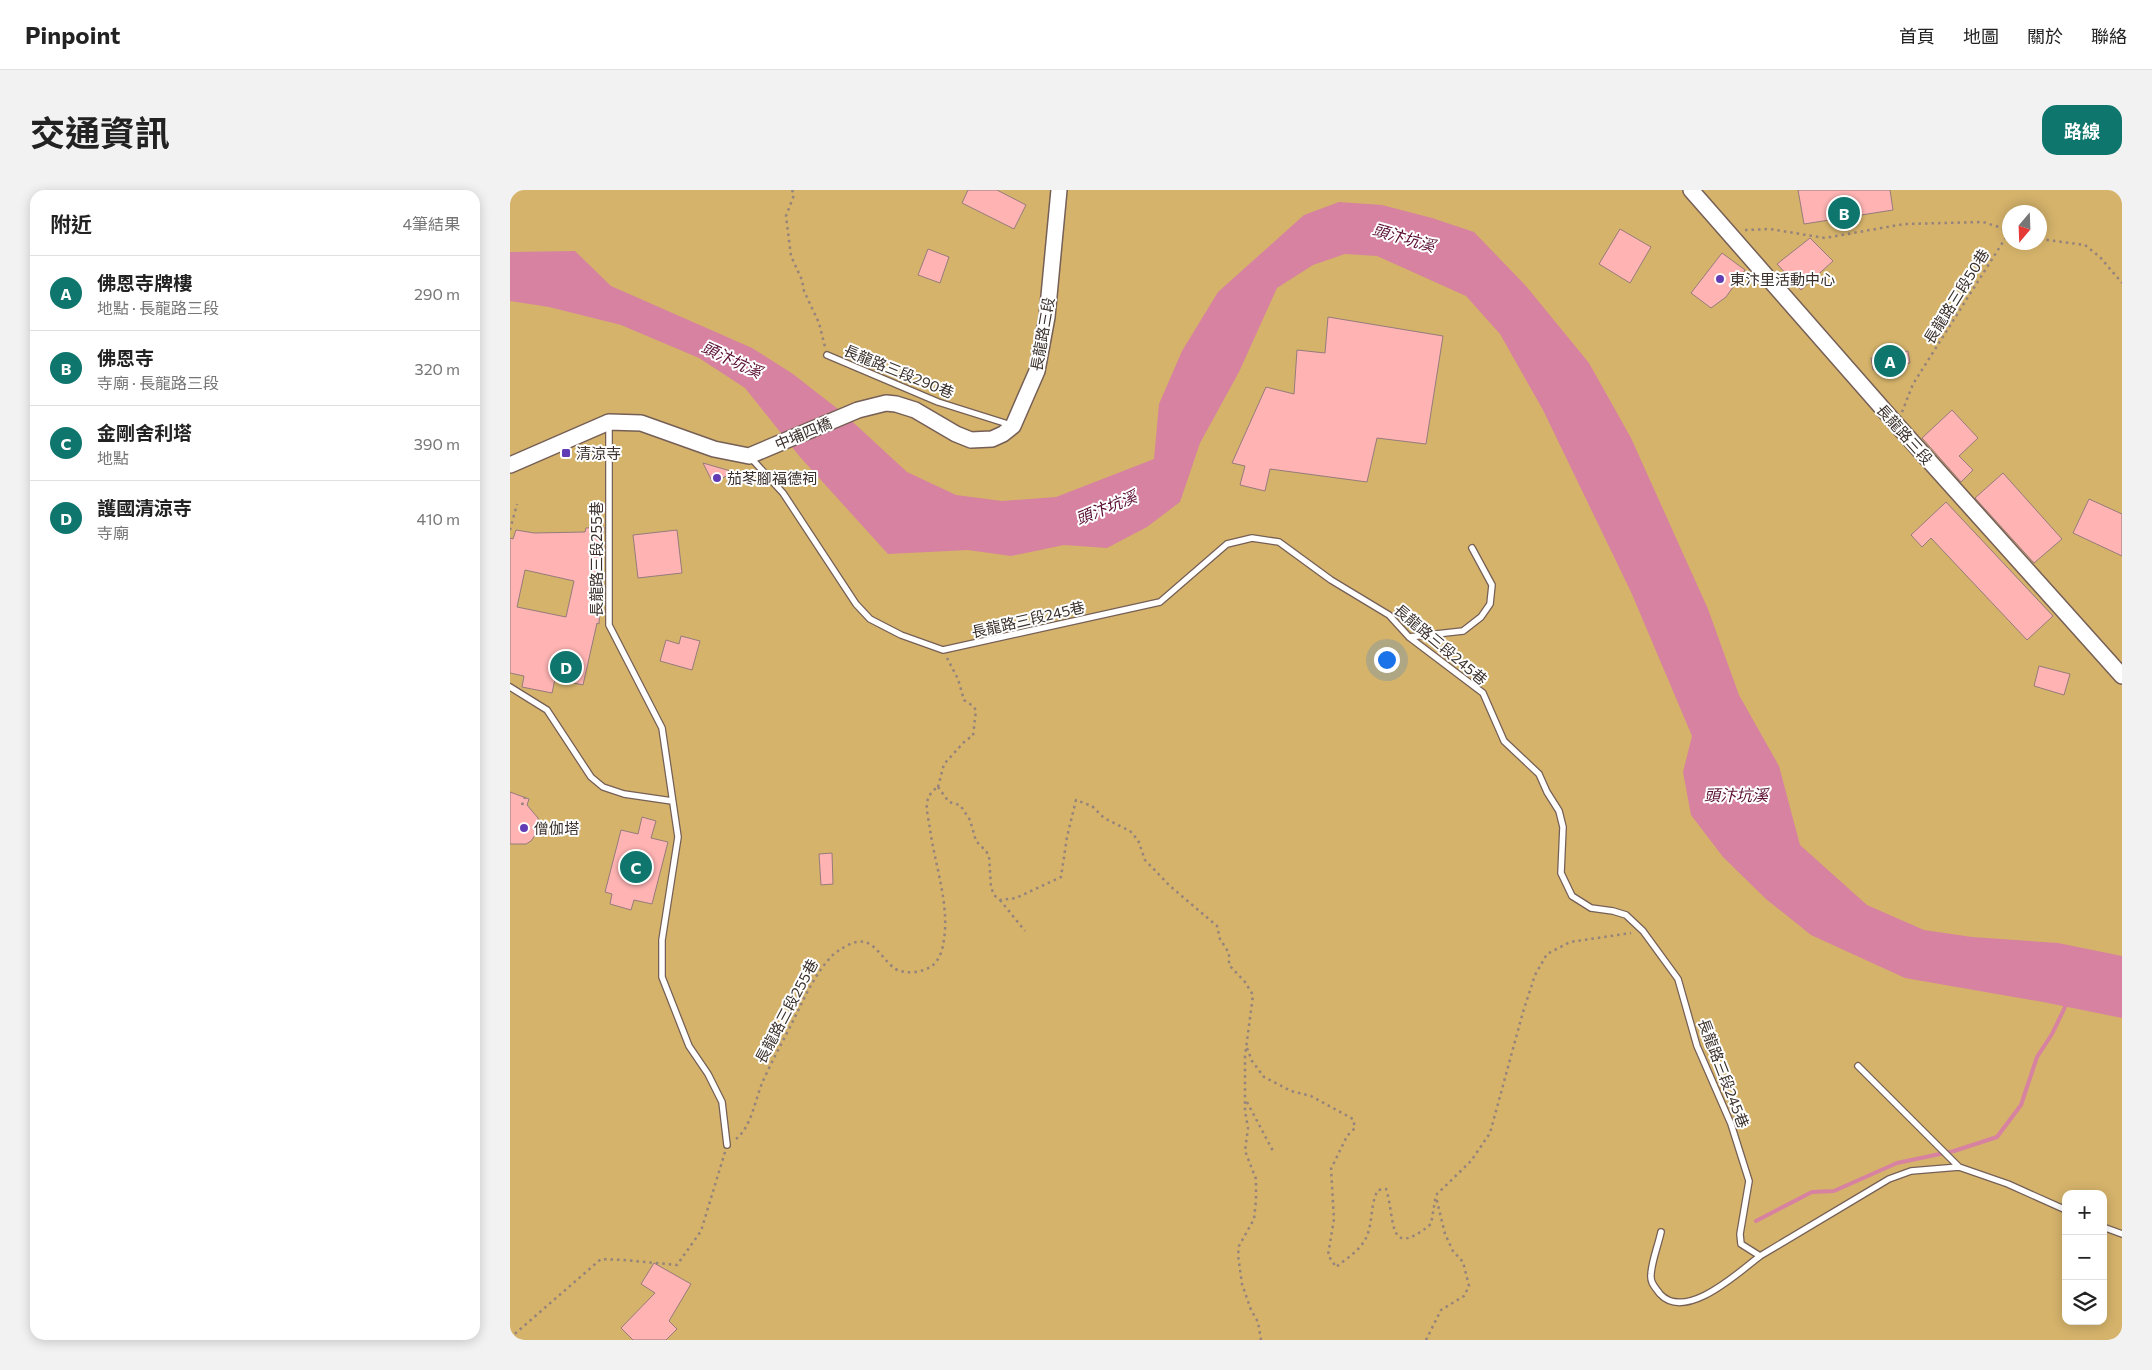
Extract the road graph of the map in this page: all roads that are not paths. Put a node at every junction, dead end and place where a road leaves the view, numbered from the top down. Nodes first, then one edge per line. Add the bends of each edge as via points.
1 (1059, 190) edge
2 (1691, 190) edge
3 (827, 355) road end
4 (609, 422) junction
5 (1013, 426) junction
6 (749, 456) junction
7 (510, 465) edge
8 (1472, 548) dead end
9 (1409, 637) junction
10 (2122, 676) edge
11 (510, 687) edge
12 (672, 801) junction
13 (1858, 1066) dead end
14 (727, 1145) road end
15 (1958, 1167) junction
16 (2062, 1208) edge
17 (2107, 1228) edge
18 (1661, 1232) dead end
19 (2122, 1234) edge
20 (1760, 1256) junction

1 - 5 main road, 長龍路三段 via 1047,317 1037,371
2 - 10 main road, 長龍路三段
3 - 5 lane, 長龍路三段290巷 via 938,402
4 - 6 main road via 641,423 714,449
4 - 7 main road
4 - 12 lane, 長龍路三段255巷 via 609,625 662,728
5 - 6 main road, 中埔四橋 via 992,439 971,440 915,410 896,404 874,405
6 - 9 lane, 長龍路三段245巷 via 783,493 856,604 870,619 901,635 943,650 1160,602 1227,544 1252,538 1279,542 1331,580 1388,615
8 - 9 lane via 1492,585 1490,604 1481,617 1463,630
9 - 20 lane, 長龍路三段245巷 via 1483,693 1504,741 1539,774 1559,811 1563,827 1561,872 1572,896 1591,908 1626,915 1643,931 1678,979 1697,1046 1731,1124 1749,1181 1741,1244
11 - 12 lane via 547,710 591,777 603,787 624,794
12 - 14 lane, 長龍路三段255巷 via 678,837 662,940 662,978 689,1046 722,1102
13 - 15 lane
15 - 16 lane via 2008,1184
15 - 20 lane via 1911,1171 1889,1179
17 - 19 lane
18 - 20 lane via 1651,1274 1652,1285 1666,1300 1674,1303 1710,1294

